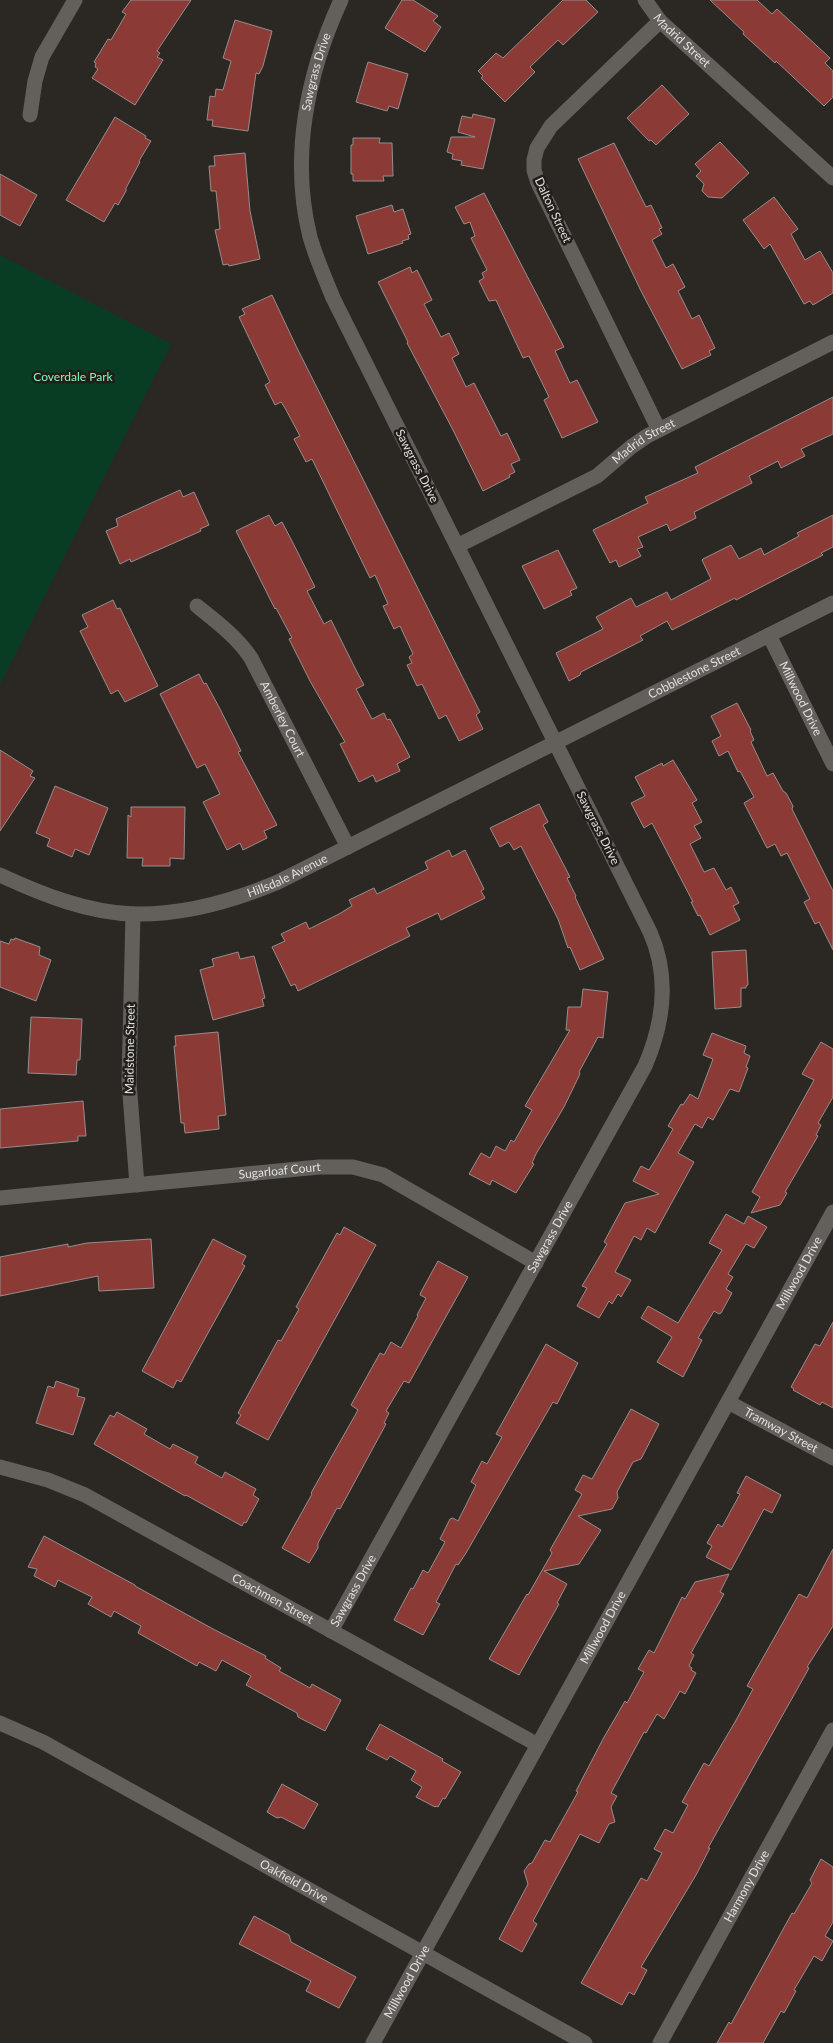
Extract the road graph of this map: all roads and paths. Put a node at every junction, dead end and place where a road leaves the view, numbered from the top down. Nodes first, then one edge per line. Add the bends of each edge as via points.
1 (74, 0) edge
2 (341, 0) edge
3 (645, 0) edge
4 (660, 21) junction
5 (30, 115) dead end
6 (833, 178) edge
7 (833, 342) edge
8 (659, 430) junction
9 (457, 546) junction
10 (833, 603) edge
11 (197, 606) dead end
12 (769, 635) junction
13 (555, 742) junction
14 (833, 764) edge
15 (348, 847) junction
16 (0, 875) edge
17 (133, 914) junction
18 (137, 1184) junction
19 (0, 1198) edge
20 (833, 1212) edge
21 (536, 1263) junction
22 (728, 1402) junction
23 (833, 1458) edge
24 (0, 1467) edge
25 (332, 1631) junction
26 (0, 1723) edge
27 (833, 1730) edge
28 (538, 1745) junction
29 (423, 1953) junction
30 (373, 2043) edge
31 (585, 2043) edge
32 (660, 2043) edge

1 - 5 street via 42,57
2 - 9 street, Sawgrass Drive via 319,54 302,136 302,178 310,237 333,298
3 - 4 street, Madrid Street
4 - 6 street, Madrid Street
4 - 8 street, Dalton Street via 551,126 537,148 534,160 538,182
7 - 8 street, Madrid Street
8 - 9 street, Madrid Street via 637,442 597,476
9 - 13 street, Sawgrass Drive
10 - 12 street, Cobblestone Street
11 - 15 street, Amberley Court via 231,634 251,658
12 - 13 street, Cobblestone Street
12 - 14 street, Millwood Drive
13 - 15 street, Hillsdale Avenue
13 - 21 street, Sawgrass Drive via 658,949 663,995 656,1041 645,1066
15 - 17 street, Hillsdale Avenue via 278,882 228,900 176,911
16 - 17 street, Hillsdale Avenue via 53,898
17 - 18 street, Maidstone Street via 129,1082
18 - 19 street, Sugarloaf Court
18 - 21 street, Sugarloaf Court via 319,1167 368,1170 398,1182
20 - 22 street, Millwood Drive
21 - 25 street, Sawgrass Drive
22 - 23 street, Tramway Street
22 - 28 street, Millwood Drive
24 - 25 street, Coachmen Street via 48,1480 85,1496
25 - 28 street, Coachmen Street
26 - 29 street, Oakfield Drive via 43,1742
27 - 32 street, Harmony Drive
28 - 29 street, Millwood Drive
29 - 30 street, Millwood Drive
29 - 31 street, Oakfield Drive

